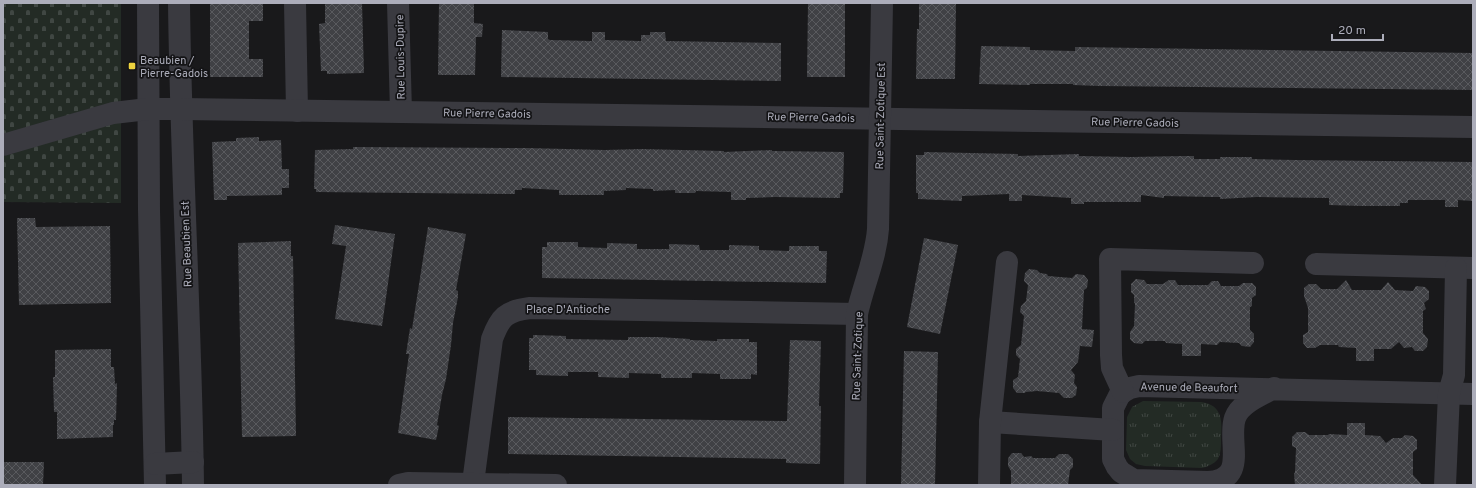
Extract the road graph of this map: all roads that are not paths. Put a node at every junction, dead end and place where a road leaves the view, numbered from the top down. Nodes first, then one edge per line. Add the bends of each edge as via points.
1 (148, 3) edge
2 (179, 3) edge
3 (295, 3) edge
4 (398, 3) edge
5 (882, 3) edge
6 (148, 109) junction
7 (181, 109) junction
8 (297, 111) junction
9 (401, 112) junction
10 (880, 118) junction
11 (1473, 126) edge
12 (3, 145) edge
13 (878, 229) joint
14 (1007, 262) dead end
15 (1253, 263) dead end
16 (1316, 264) dead end
17 (1464, 268) edge
18 (857, 314) junction
19 (1274, 388) junction
20 (1123, 392) junction
21 (1449, 393) junction
22 (1473, 394) edge
23 (990, 422) junction
24 (1113, 430) junction
25 (193, 462) junction
26 (155, 475) edge
27 (1115, 479) edge
28 (473, 483) junction
29 (193, 485) edge
30 (399, 485) edge
31 (556, 485) edge
32 (855, 485) edge
33 (989, 485) edge
34 (1445, 485) edge

1 - 6 street
2 - 7 street, Rue Beaubien Est
3 - 8 street
4 - 9 street, Rue Louis-Dupire
5 - 10 street, Rue Saint-Zotique Est
6 - 7 street, Rue Pierre Gadois
6 - 12 street, Rue Pierre Gadois via 114,113
6 - 26 street
7 - 8 street, Rue Pierre Gadois
7 - 25 street, Rue Beaubien Est
8 - 9 street, Rue Pierre Gadois
9 - 10 street, Rue Pierre Gadois
10 - 11 street, Rue Pierre Gadois
10 - 13 street, Rue Saint-Zotique Est
13 - 18 street, Rue Saint-Zotique via 877,244
14 - 23 street
15 - 20 street via 1110,259 1112,368
16 - 17 street
17 - 21 street via 1454,375
18 - 28 street, Place D'Antioche via 538,308 516,310 504,316 496,326 492,339
18 - 32 street, Rue Saint-Zotique
19 - 20 street, Avenue de Beaufort via 1139,386
19 - 21 street, Avenue de Beaufort
19 - 27 street, Avenue de Beaufort via 1245,406 1235,417 1235,458 1232,468 1223,479 1208,482
20 - 24 street, Avenue de Beaufort via 1113,408
21 - 22 street, Avenue de Beaufort
21 - 34 street
23 - 24 street
23 - 33 street
24 - 27 street, Avenue de Beaufort via 1114,459 1117,467
25 - 26 street
25 - 29 street, Rue Beaubien Est
28 - 30 street via 408,482
28 - 31 street

